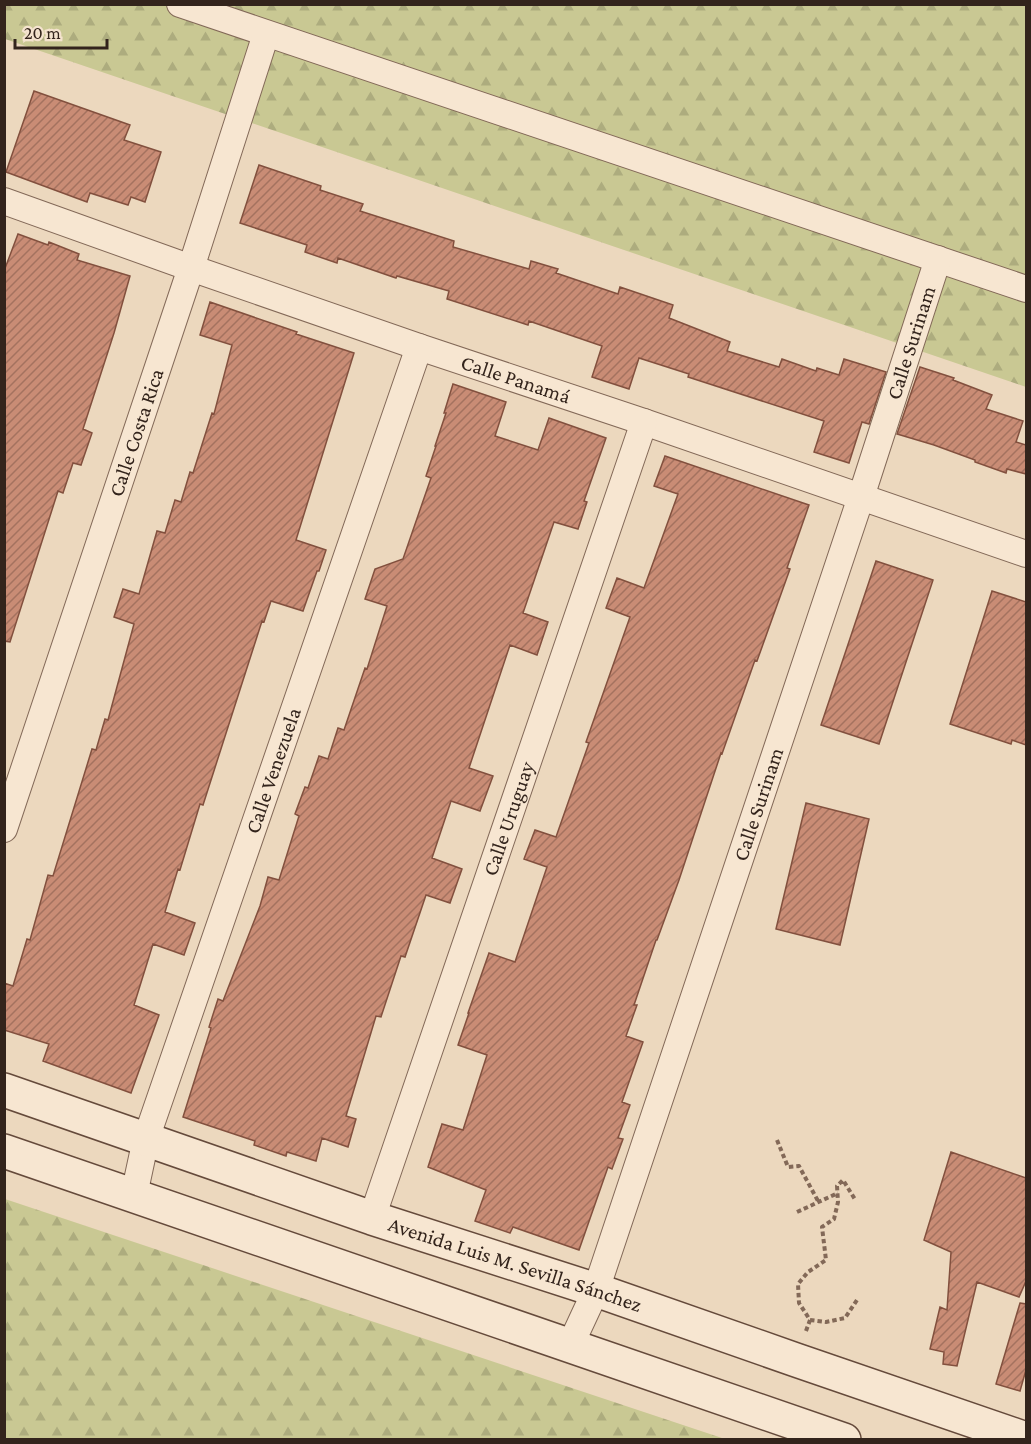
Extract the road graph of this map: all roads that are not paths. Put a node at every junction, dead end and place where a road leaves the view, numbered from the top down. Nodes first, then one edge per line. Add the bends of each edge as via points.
1 (180, 4) edge
2 (266, 34) junction
3 (4, 201) edge
4 (938, 259) junction
5 (191, 268) junction
6 (1026, 289) edge
7 (419, 347) junction
8 (644, 422) junction
9 (861, 497) junction
10 (1026, 554) edge
11 (4, 829) edge
12 (4, 1090) edge
13 (146, 1139) junction
14 (4, 1151) edge
15 (134, 1195) junction
16 (372, 1218) junction
17 (596, 1290) junction
18 (570, 1346) junction
19 (1026, 1439) edge
20 (843, 1440) edge

1 - 2 street
2 - 4 street
2 - 5 street, Calle Costa Rica
3 - 5 street, Calle Panamá
4 - 6 street
4 - 9 street, Calle Surinam
5 - 7 street, Calle Panamá
5 - 11 street, Calle Costa Rica
7 - 8 street, Calle Panamá
7 - 13 street, Calle Venezuela
8 - 9 street, Calle Panamá
8 - 16 street, Calle Uruguay
9 - 10 street, Calle Panamá
9 - 17 street, Calle Surinam
12 - 13 street, Avenida Luis M. Sevilla Sánchez
13 - 15 street, Calle Venezuela
13 - 16 street, Avenida Luis M. Sevilla Sánchez
14 - 15 street
15 - 18 street
16 - 17 street, Avenida Luis M. Sevilla Sánchez
17 - 18 street, Calle Surinam
17 - 19 street, Avenida Luis M. Sevilla Sánchez
18 - 20 street

